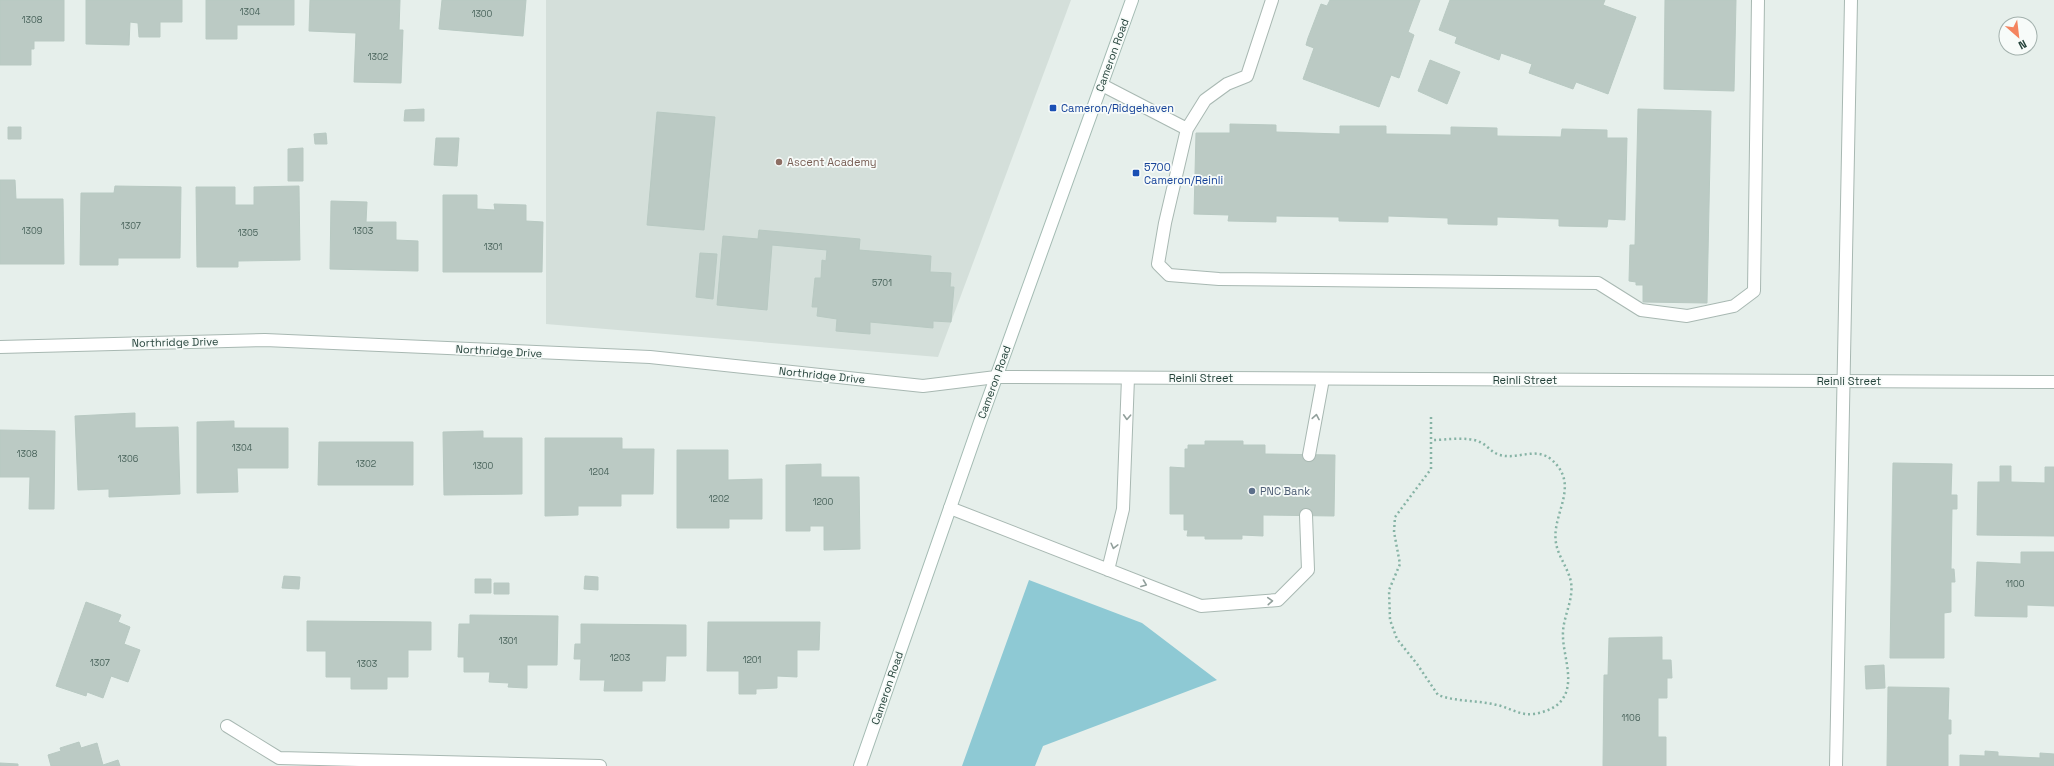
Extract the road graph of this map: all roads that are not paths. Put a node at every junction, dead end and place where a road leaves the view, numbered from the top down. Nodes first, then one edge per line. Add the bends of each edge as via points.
1 (1132, 0) edge
2 (1272, 0) edge
3 (1758, 0) edge
4 (1851, 0) edge
5 (1102, 85) junction
6 (1187, 129) junction
7 (0, 347) edge
8 (996, 377) junction
9 (1128, 378) junction
10 (1323, 379) junction
11 (1845, 381) junction
12 (2054, 382) edge
13 (1309, 455) dead end
14 (950, 508) junction
15 (1306, 516) dead end
16 (1108, 570) junction
17 (227, 726) dead end
18 (600, 766) edge
19 (860, 766) edge
20 (1836, 766) edge

1 - 5 street, Cameron Road
2 - 6 street via 1247,76 1227,84 1205,100
3 - 6 street via 1754,291 1734,306 1687,316 1641,310 1598,283 1219,279 1169,275 1158,264
4 - 11 street
5 - 6 street
5 - 8 street, Cameron Road
7 - 8 street, Northridge Drive via 265,340 650,357 923,386
8 - 9 street, Reinli Street
8 - 14 street, Cameron Road
9 - 10 street, Reinli Street
9 -> 16 street via 1123,509
10 - 11 street, Reinli Street
13 -> 10 street
11 - 12 street, Reinli Street
11 - 20 street
14 - 16 street
14 - 19 street, Cameron Road
16 -> 15 street via 1201,606 1278,600 1308,570
17 - 18 street via 279,758

